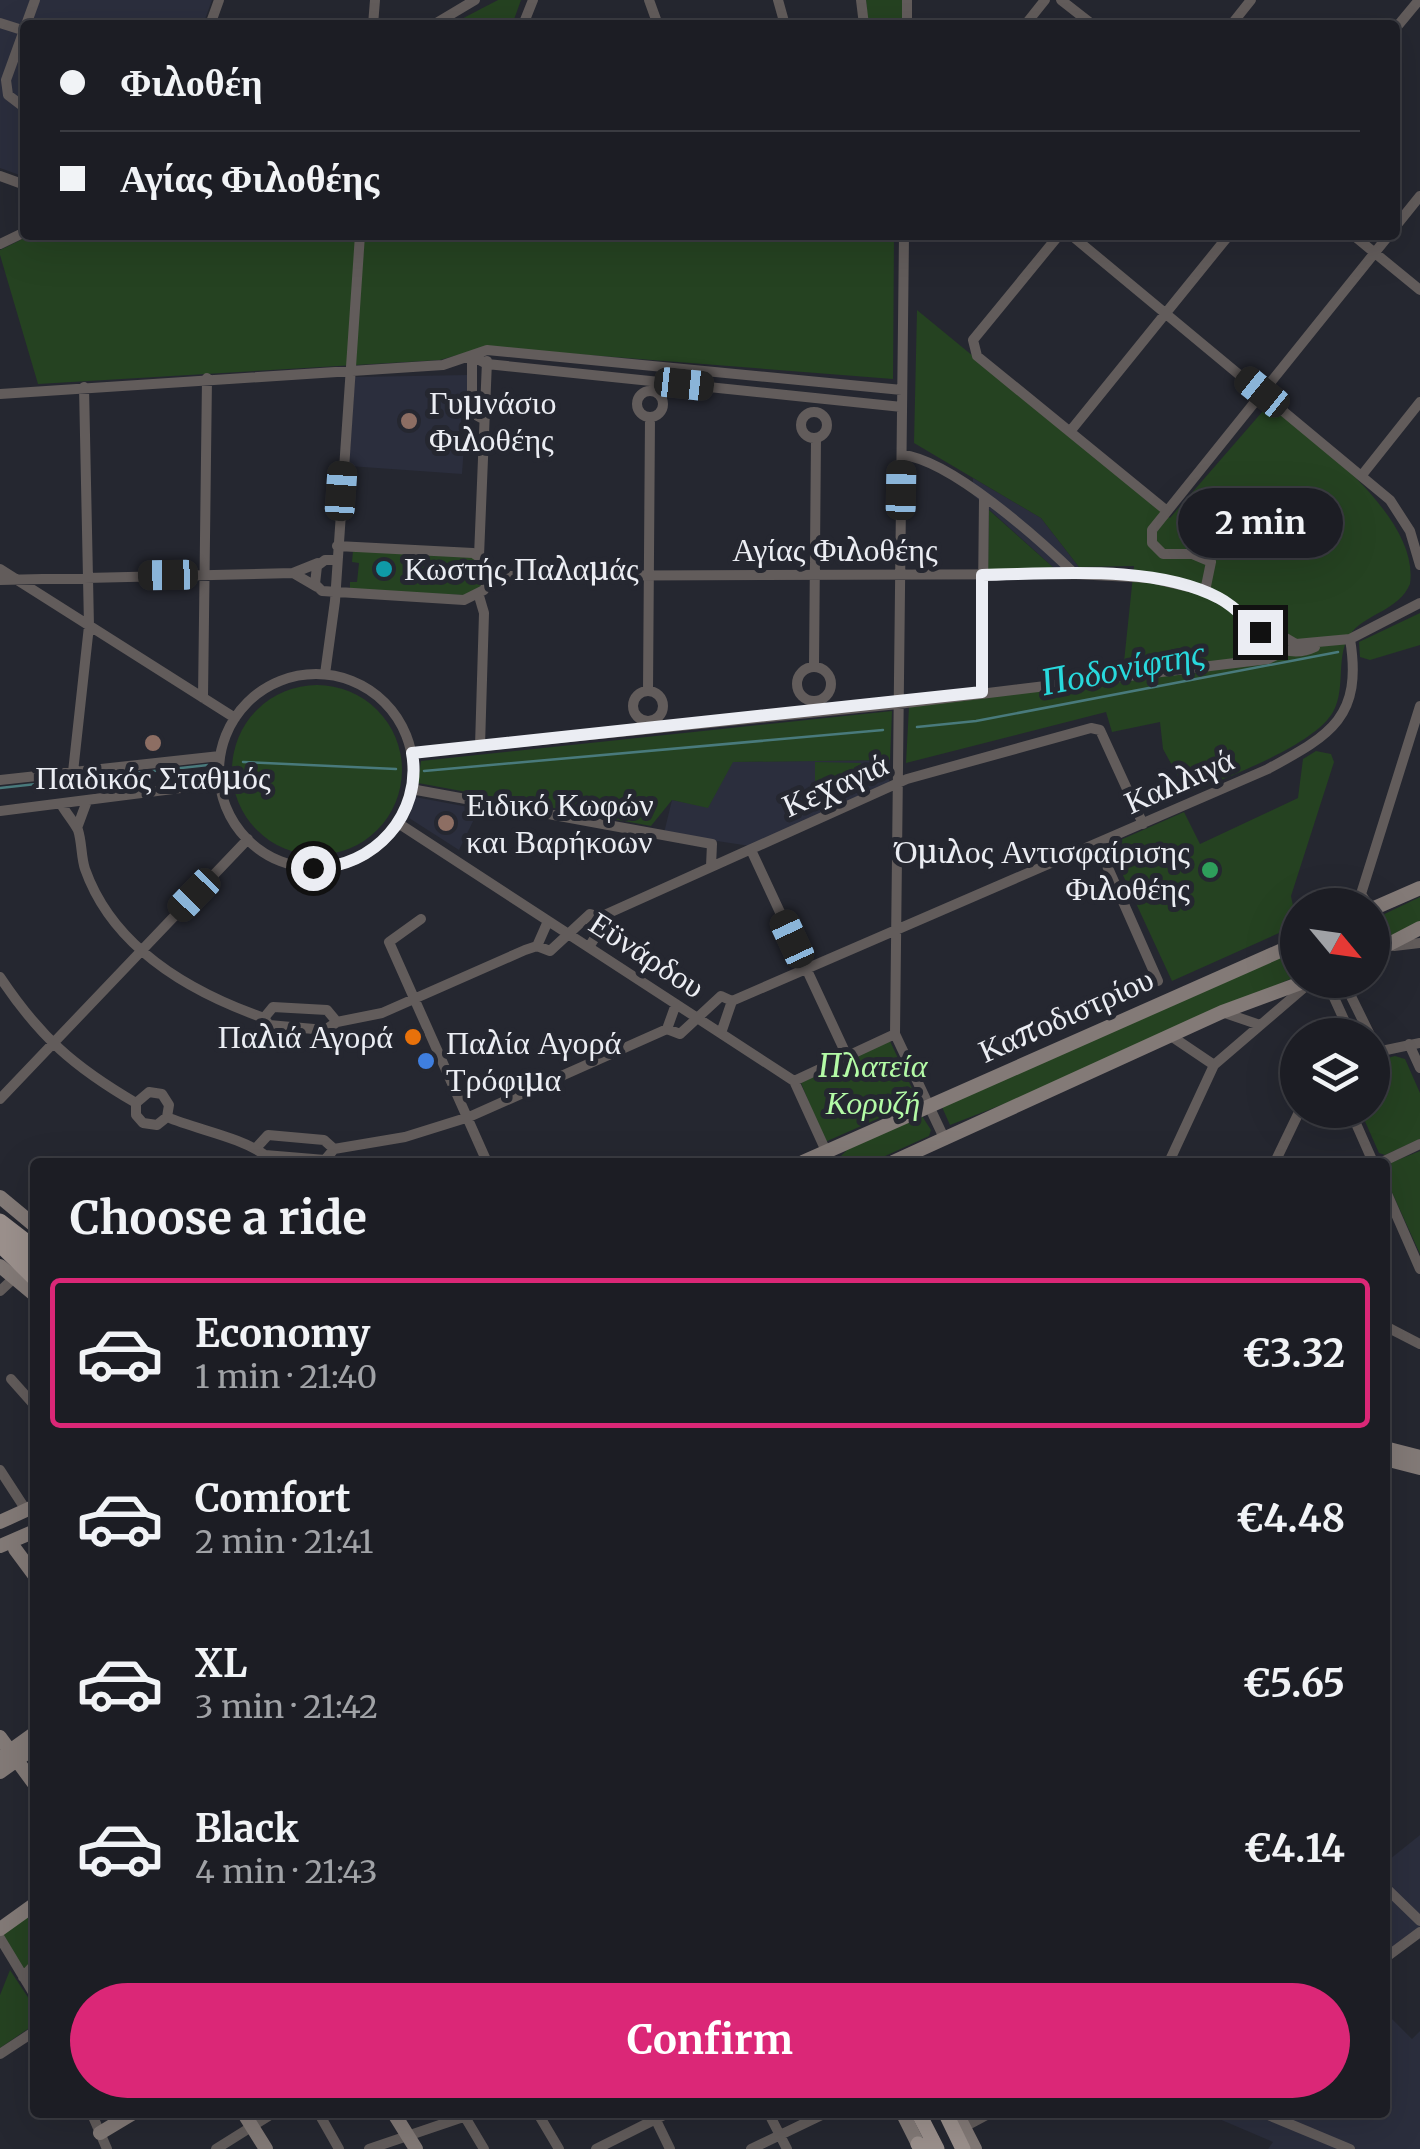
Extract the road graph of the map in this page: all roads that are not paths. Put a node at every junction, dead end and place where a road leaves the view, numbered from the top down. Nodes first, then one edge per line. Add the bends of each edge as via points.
1 (474, 0) edge
2 (1045, 0) edge
3 (1062, 0) edge
4 (1252, 0) edge
5 (1419, 0) edge
6 (441, 20) edge
7 (1029, 20) edge
8 (1086, 20) edge
9 (1235, 20) edge
10 (1400, 23) edge
11 (20, 37) edge
12 (20, 106) edge
13 (1420, 196) edge
14 (1400, 221) edge
15 (360, 240) edge
16 (904, 240) edge
17 (1055, 240) edge
18 (1077, 240) edge
19 (1225, 240) edge
20 (1359, 240) edge
21 (1385, 240) edge
22 (1375, 252) junction
23 (1420, 290) edge
24 (1166, 313) junction
25 (488, 350) junction
26 (472, 356) junction
27 (487, 364) junction
28 (349, 373) junction
29 (207, 378) junction
30 (84, 387) junction
31 (902, 390) junction
32 (1262, 392) junction
33 (0, 394) edge
34 (1420, 402) edge
35 (902, 407) junction
36 (481, 418) junction
37 (650, 418) dead end
38 (1072, 430) junction
39 (816, 438) dead end
40 (902, 454) junction
41 (1362, 475) junction
42 (984, 498) junction
43 (1167, 511) junction
44 (338, 546) junction
45 (480, 556) junction
46 (337, 560) junction
47 (320, 562) junction
48 (1420, 565) edge
49 (0, 570) edge
50 (293, 573) junction
51 (208, 574) junction
52 (1076, 574) junction
53 (650, 575) junction
54 (816, 575) junction
55 (900, 575) junction
56 (982, 575) junction
57 (89, 576) junction
58 (489, 576) junction
59 (13, 577) junction
60 (0, 580) edge
61 (318, 588) junction
62 (1204, 591) junction
63 (335, 592) junction
64 (478, 596) junction
65 (1420, 603) edge
66 (330, 620) junction
67 (88, 626) junction
68 (1350, 639) junction
69 (1286, 647) junction
70 (814, 666) junction
71 (325, 674) junction
72 (648, 690) junction
73 (982, 692) junction
74 (203, 698) junction
75 (898, 704) junction
76 (817, 706) junction
77 (1420, 706) edge
78 (235, 718) junction
79 (648, 726) junction
80 (480, 746) junction
81 (412, 753) junction
82 (220, 756) junction
83 (72, 772) junction
84 (0, 780) edge
85 (220, 783) junction
86 (898, 784) junction
87 (412, 789) junction
88 (87, 800) junction
89 (61, 804) junction
90 (0, 811) edge
91 (398, 823) junction
92 (1143, 824) junction
93 (77, 828) junction
94 (248, 839) junction
95 (1098, 844) junction
96 (751, 850) junction
97 (711, 866) junction
98 (1364, 888) edge
99 (1420, 888) edge
100 (1390, 899) edge
101 (600, 917) junction
102 (421, 919) dead end
103 (548, 921) junction
104 (1420, 928) edge
105 (896, 931) junction
106 (569, 934) junction
107 (1420, 943) edge
108 (1390, 945) edge
109 (537, 946) junction
110 (1390, 946) edge
111 (590, 948) junction
112 (1280, 950) edge
113 (141, 951) junction
114 (806, 968) junction
115 (0, 977) edge
116 (1158, 981) dead end
117 (1280, 991) edge
118 (417, 998) junction
119 (1290, 998) edge
120 (732, 1001) junction
121 (676, 1004) junction
122 (1222, 1012) junction
123 (264, 1018) junction
124 (698, 1018) junction
125 (337, 1022) junction
126 (1260, 1024) junction
127 (667, 1029) junction
128 (721, 1033) junction
129 (894, 1034) junction
130 (1171, 1036) junction
131 (1414, 1044) edge
132 (51, 1046) junction
133 (846, 1056) junction
134 (1214, 1065) junction
135 (1420, 1068) edge
136 (794, 1080) junction
137 (0, 1099) edge
138 (136, 1102) junction
139 (931, 1106) junction
140 (167, 1117) junction
141 (469, 1117) junction
142 (1291, 1128) edge
143 (1358, 1128) edge
144 (945, 1140) junction
145 (1420, 1144) edge
146 (257, 1146) junction
147 (334, 1150) junction
148 (829, 1157) edge
149 (301, 1158) edge
150 (327, 1158) edge
151 (485, 1158) edge
152 (902, 1158) edge
153 (1172, 1158) edge
154 (1277, 1158) edge
155 (1371, 1158) edge
156 (1390, 1158) edge
157 (0, 1198) edge
158 (1390, 1201) edge
159 (0, 1221) edge
160 (30, 1222) edge
161 (0, 1238) edge
162 (30, 1244) edge
163 (0, 1245) edge
164 (30, 1260) edge
165 (0, 1266) edge
166 (1420, 1269) edge
167 (30, 1274) edge
168 (14, 1278) junction
169 (0, 1291) edge
170 (30, 1291) edge
171 (1390, 1329) edge
172 (1420, 1344) edge
173 (11, 1379) dead end
174 (30, 1400) edge
175 (1390, 1449) edge
176 (1420, 1457) edge
177 (1390, 1460) edge
178 (1420, 1468) edge
179 (0, 1470) edge
180 (30, 1508) edge
181 (30, 1511) edge
182 (0, 1526) edge
183 (30, 1534) edge
184 (30, 1541) edge
185 (5, 1548) edge
186 (30, 1571) edge
187 (0, 1737) edge
188 (30, 1737) edge
189 (9, 1756) edge
190 (0, 1772) edge
191 (30, 1779) edge
192 (1390, 1892) edge
193 (30, 1908) edge
194 (1420, 1921) edge
195 (0, 1930) edge
196 (1420, 1932) edge
197 (0, 1938) edge
198 (1390, 1954) edge
199 (30, 1970) edge
200 (24, 1977) junction
201 (30, 1987) edge
202 (30, 2033) edge
203 (0, 2054) edge
204 (94, 2118) edge
205 (124, 2118) edge
206 (247, 2118) edge
207 (266, 2118) edge
208 (321, 2118) edge
209 (398, 2118) edge
210 (457, 2118) edge
211 (465, 2118) edge
212 (541, 2118) edge
213 (650, 2118) edge
214 (655, 2118) edge
215 (771, 2118) edge
216 (816, 2118) edge
217 (905, 2118) edge
218 (921, 2118) edge
219 (947, 2118) edge
220 (959, 2118) edge
221 (981, 2118) edge
222 (1275, 2118) edge
223 (252, 2127) junction
224 (964, 2127) junction
225 (100, 2133) junction
226 (780, 2136) junction
227 (412, 2142) edge
228 (918, 2148) edge
229 (107, 2149) edge
230 (216, 2149) edge
231 (266, 2149) edge
232 (339, 2149) edge
233 (370, 2149) edge
234 (484, 2149) edge
235 (559, 2149) edge
236 (596, 2149) edge
237 (670, 2149) edge
238 (752, 2149) edge
239 (786, 2149) edge
240 (936, 2149) edge
241 (963, 2149) edge
242 (975, 2149) edge
243 (1350, 2149) edge

1 - 6 street
2 - 7 street
3 - 8 street
4 - 9 street
5 - 10 street
11 - 12 street via 6,88
13 - 14 street
15 - 28 street
16 - 31 street
17 - 38 street via 973,340 977,356
18 - 24 street
19 - 24 street
20 - 22 street
21 - 22 street
22 - 23 street
22 - 32 street
24 - 32 street
24 - 38 street
25 - 26 street
25 - 27 street
25 - 31 street
26 - 27 street
26 - 28 street
26 - 36 street via 472,413
27 - 35 street
27 - 36 street
28 - 29 street
28 - 44 street
29 - 30 street
29 - 51 street
30 - 33 street
30 - 57 street
31 - 35 street
32 - 41 street
32 - 43 street
34 - 41 street
35 - 40 street
36 - 45 street
37 - 53 street
38 - 43 street
39 - 54 street
40 - 42 street
40 - 55 street
41 - 48 street via 1402,516
42 - 52 street
42 - 56 street
43 - 62 street via 1152,530 1152,543 1163,554 1210,562
44 - 45 street
44 - 46 street
44 - 47 street
45 - 58 street
46 - 47 street
46 - 63 street
47 - 50 street
47 - 61 street
49 - 59 street
50 - 51 street
50 - 61 street
51 - 57 street
51 - 74 street
52 - 56 street, Αγίας Φιλοθέης
52 - 62 street, Αγίας Φιλοθέης via 1150,578
53 - 54 street, Αγίας Φιλοθέης
53 - 58 street, Αγίας Φιλοθέης
53 - 72 street
54 - 55 street, Αγίας Φιλοθέης
54 - 70 street
55 - 56 street, Αγίας Φιλοθέης
55 - 75 street
56 - 73 street
57 - 59 street
57 - 67 street
58 - 64 street
59 - 60 street
59 - 67 street
61 - 63 street
61 - 66 street
62 - 69 street, Αγίας Φιλοθέης
63 - 64 street
63 - 66 street
64 - 80 street via 484,613
65 - 68 street
66 - 71 street
67 - 74 street
67 - 83 street
68 - 69 street via 1297,654
68 - 92 street, Καλλιγά via 1352,690 1332,730 1268,769
69 - 73 street via 1268,659
70 - 76 street via 831,680
70 - 76 street via 796,685
71 - 78 street via 275,683
71 - 81 street via 380,696 403,726
72 - 79 street via 662,703
72 - 79 street via 632,706
73 - 75 street
74 - 78 street
75 - 76 street
75 - 86 street
76 - 79 street
77 - 98 street
78 - 82 street
79 - 80 street
80 - 81 street
81 - 87 street
82 - 83 street
82 - 85 street
83 - 84 street
85 - 88 street
85 - 94 street via 229,813
86 - 92 street, Κεχαγιά via 1091,728 1100,730
86 - 96 street, Κεχαγιά
86 - 105 street
87 - 91 street
87 - 97 street via 712,844
88 - 89 street
88 - 93 street
89 - 90 street
89 - 93 street, Κεχαγιά
91 - 94 street via 365,855 324,868 281,861
91 - 103 street, Εϋνάρδου
92 - 95 street, Καλλιγά
93 - 113 street, Κεχαγιά via 106,910
94 - 113 street
95 - 105 street, Καλλιγά
95 - 116 street
96 - 97 street, Κεχαγιά
96 - 114 street
97 - 101 street, Κεχαγιά
99 - 100 main road
101 - 106 street, Κεχαγιά via 590,914
101 - 111 street via 602,928
102 - 118 street via 390,942
103 - 106 street, Εϋνάρδου
103 - 109 street
104 - 108 main road
105 - 114 street, Καλλιγά
105 - 129 street
106 - 109 street, Κεχαγιά via 550,951
106 - 111 street, Εϋνάρδου
107 - 110 street
109 - 118 street, Κεχαγιά
111 - 121 street, Εϋνάρδου
112 - 139 main road, Καποδιστρίου
113 - 123 street, Κεχαγιά via 186,985
113 - 132 street
114 - 120 street, Καλλιγά
114 - 133 street
115 - 132 street, Καλλιγά
117 - 122 main road, Καποδιστρίου
118 - 125 street, Κεχαγιά
118 - 141 street
119 - 126 street
120 - 124 street, Καλλιγά via 718,998
120 - 128 street
121 - 124 street, Εϋνάρδου
121 - 127 street
122 - 126 street
122 - 130 main road, Καποδιστρίου
123 - 125 street, Κεχαγιά via 272,1026 326,1030
123 - 125 street, Κεχαγιά via 273,1007 331,1011
124 - 127 street, Καλλιγά via 680,1034
124 - 128 street, Εϋνάρδου
126 - 134 street
127 - 141 street, Καλλιγά
128 - 136 street, Εϋνάρδου
129 - 133 street
129 - 139 street
130 - 134 street
130 - 144 main road, Καποδιστρίου
131 - 135 street
132 - 137 street
132 - 138 street, Καλλιγά
133 - 136 street
134 - 153 street
136 - 148 street
138 - 140 street, Καλλιγά via 144,1123 158,1125
138 - 140 street, Καλλιγά via 149,1092 162,1094
139 - 144 street
139 - 148 main road, Καποδιστρίου
140 - 146 street, Καλλιγά
141 - 147 street, Καλλιγά
141 - 151 street
142 - 154 street
143 - 155 street
144 - 152 main road, Καποδιστρίου
145 - 156 street
146 - 147 street, Καλλιγά via 268,1136 324,1140
146 - 149 street, Καλλιγά via 265,1155
147 - 150 street, Καλλιγά
157 - 160 main road
158 - 166 street
159 - 162 main road
161 - 164 main road
163 - 167 main road
165 - 168 main road
168 - 169 street
168 - 170 main road
171 - 172 street
173 - 174 street
175 - 176 main road
177 - 178 main road
179 - 180 street
181 - 182 main road
183 - 185 main road
184 - 185 main road
185 - 186 main road
187 - 189 main road
188 - 189 main road
189 - 190 main road
189 - 191 main road
192 - 194 street
193 - 195 main road
196 - 198 street
197 - 200 street
199 - 200 street
200 - 201 street
202 - 203 street
204 - 225 street
205 - 225 main road
206 - 223 main road
207 - 223 street
208 - 232 street
209 - 227 main road
210 - 227 street
211 - 234 street
212 - 235 street
213 - 236 street
214 - 237 street
215 - 226 street
216 - 226 street
217 - 228 main road
218 - 240 main road
219 - 241 main road
220 - 224 main road
221 - 224 street
222 - 243 street
223 - 230 street
223 - 231 main road
224 - 242 main road
225 - 229 street
226 - 238 street
226 - 239 street
227 - 233 street

